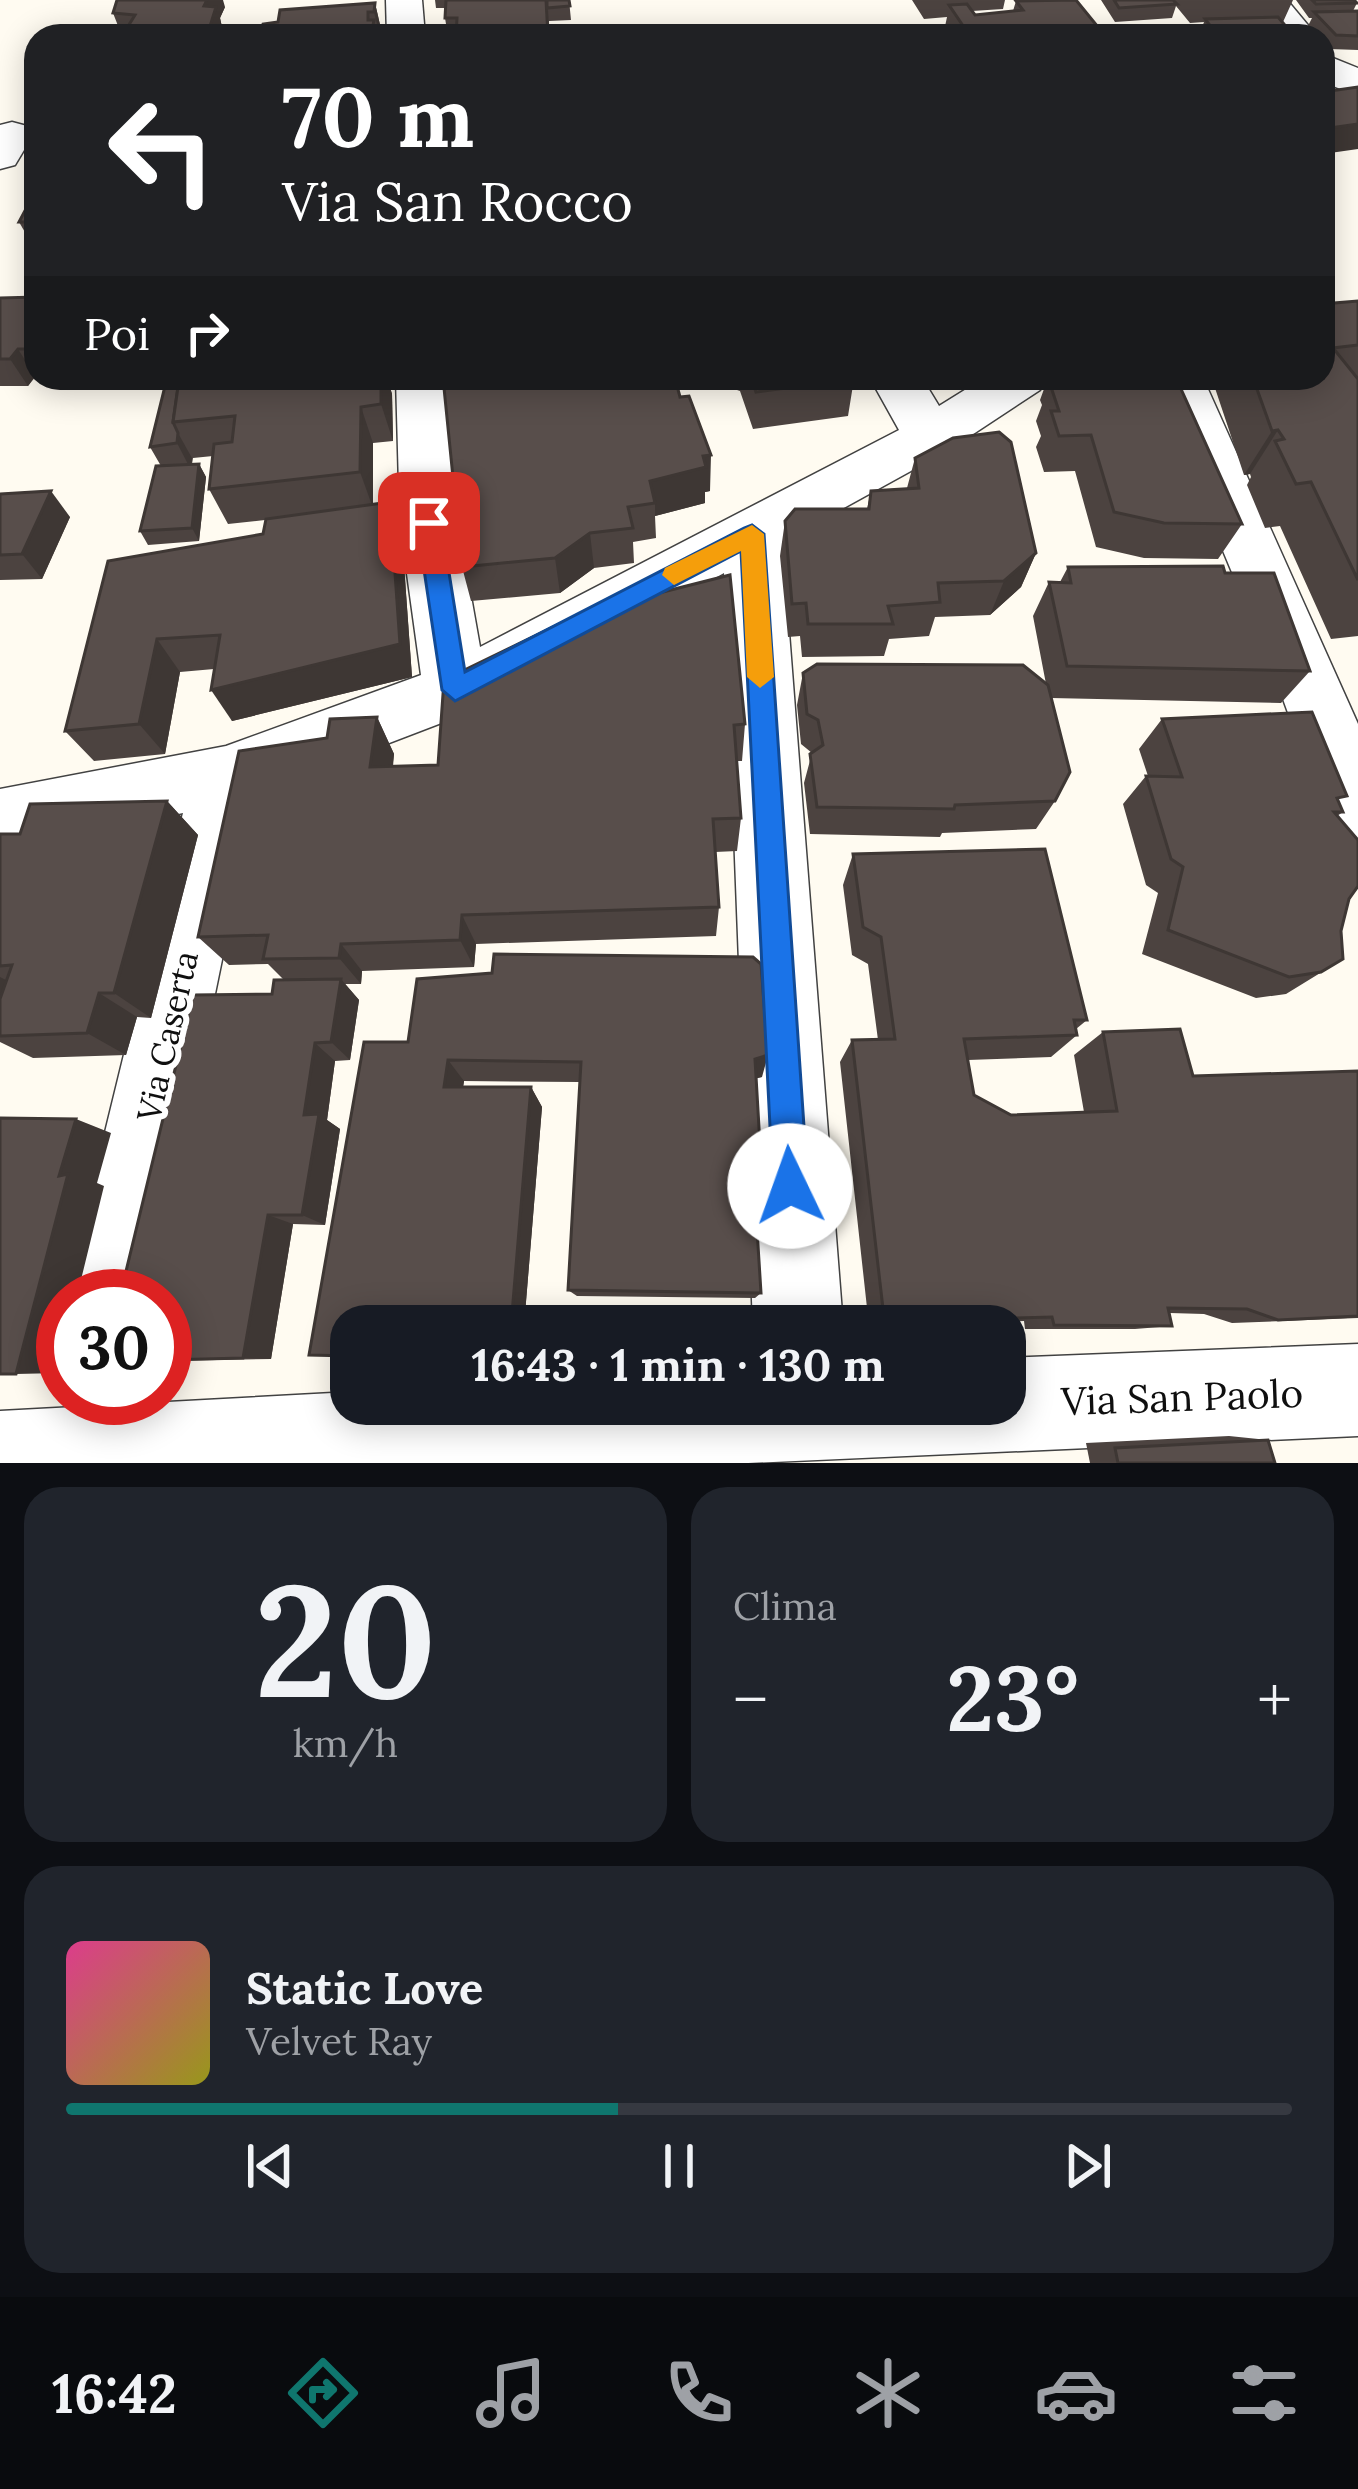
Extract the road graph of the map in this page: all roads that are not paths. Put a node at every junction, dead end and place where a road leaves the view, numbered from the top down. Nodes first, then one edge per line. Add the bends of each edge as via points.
1 (1268, 0) edge
2 (1288, 24) edge
3 (423, 390) edge
4 (903, 390) edge
5 (1003, 390) edge
6 (1184, 390) edge
7 (930, 437) junction
8 (752, 534) junction
9 (1331, 665) edge
10 (455, 690) junction
11 (226, 776) junction
12 (1358, 809) edge
13 (0, 820) edge
14 (115, 1269) edge
15 (798, 1305) edge
16 (1026, 1385) edge
17 (1358, 1390) edge
18 (330, 1421) edge
19 (57, 1444) edge

1 - 2 street
3 - 10 street via 429,523
4 - 7 street
5 - 7 street
6 - 9 street
7 - 8 street
8 - 10 street
8 - 15 street
9 - 12 street
10 - 11 street
11 - 13 street
11 - 14 street, Via Caserta
16 - 17 street, Via San Paolo
18 - 19 street, Via San Paolo

